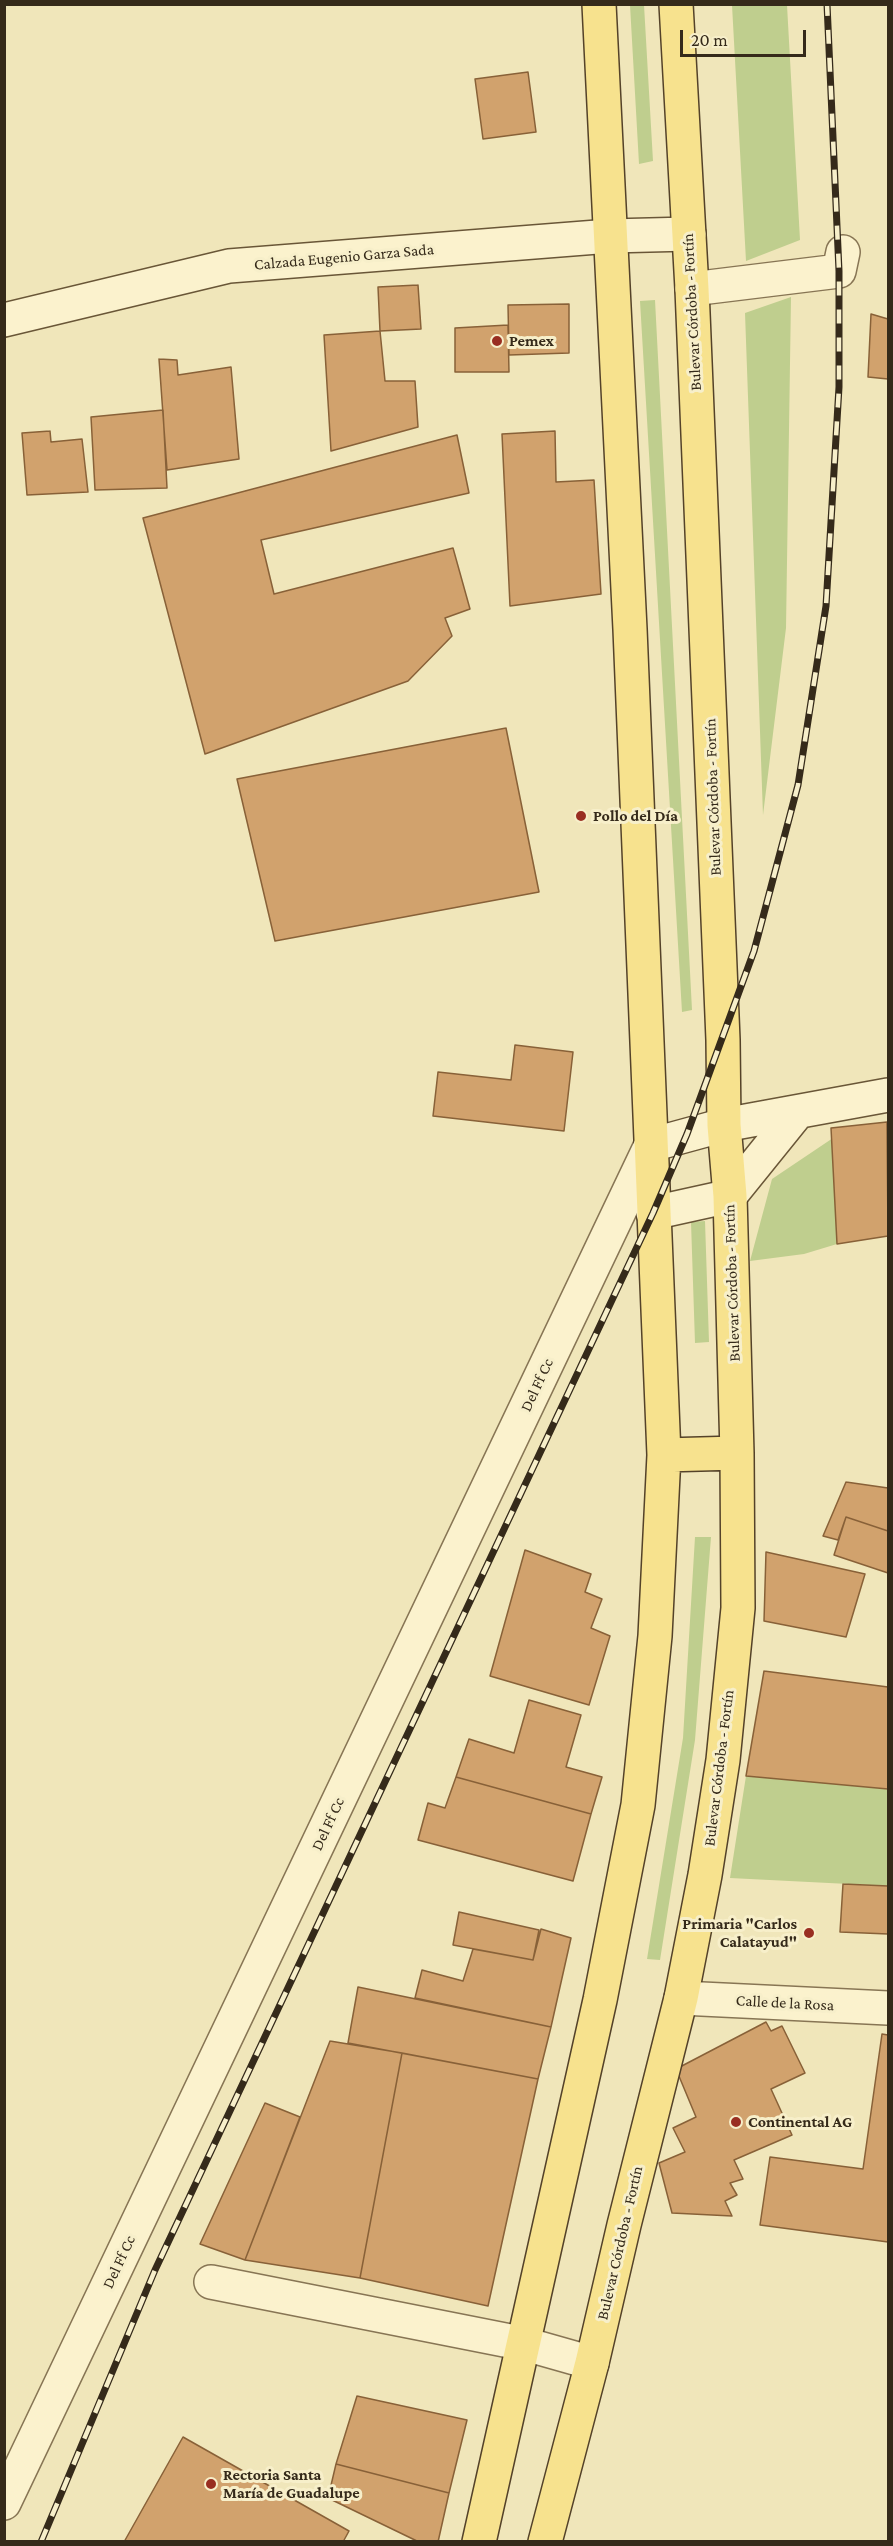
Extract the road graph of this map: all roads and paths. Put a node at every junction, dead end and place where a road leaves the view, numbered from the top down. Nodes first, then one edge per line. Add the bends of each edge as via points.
1 (599, 4) edge
2 (676, 4) edge
3 (689, 234) junction
4 (610, 236) junction
5 (843, 252) dead end
6 (692, 289) junction
7 (4, 320) edge
8 (888, 1095) edge
9 (797, 1113) junction
10 (724, 1125) junction
11 (651, 1144) junction
12 (730, 1196) junction
13 (653, 1213) junction
14 (738, 1453) junction
15 (664, 1455) junction
16 (681, 1998) junction
17 (888, 2008) edge
18 (210, 2282) dead end
19 (525, 2344) junction
20 (592, 2363) junction
21 (4, 2503) edge
22 (479, 2541) edge
23 (545, 2541) edge

1 - 4 main road
2 - 3 main road, Bulevar Córdoba - Fortín
3 - 4 street, Calzada Eugenio Garza Sada
3 - 6 main road, Bulevar Córdoba - Fortín
4 - 7 street, Calzada Eugenio Garza Sada via 229,266
4 - 11 main road
5 - 6 street via 839,271
6 - 10 main road, Bulevar Córdoba - Fortín
8 - 9 street
9 - 10 street
9 - 12 street
10 - 11 street
10 - 12 main road, Bulevar Córdoba - Fortín
11 - 13 main road
11 - 21 street, Del Ff Cc
12 - 13 street
12 - 14 main road, Bulevar Córdoba - Fortín
13 - 15 main road
14 - 15 main road
14 - 16 main road, Bulevar Córdoba - Fortín via 738,1608 723,1760
15 - 19 main road via 655,1636 638,1805
16 - 17 street, Calle de la Rosa
16 - 20 main road, Bulevar Córdoba - Fortín
18 - 19 street
19 - 20 street
19 - 22 main road
20 - 23 main road, Bulevar Córdoba - Fortín

